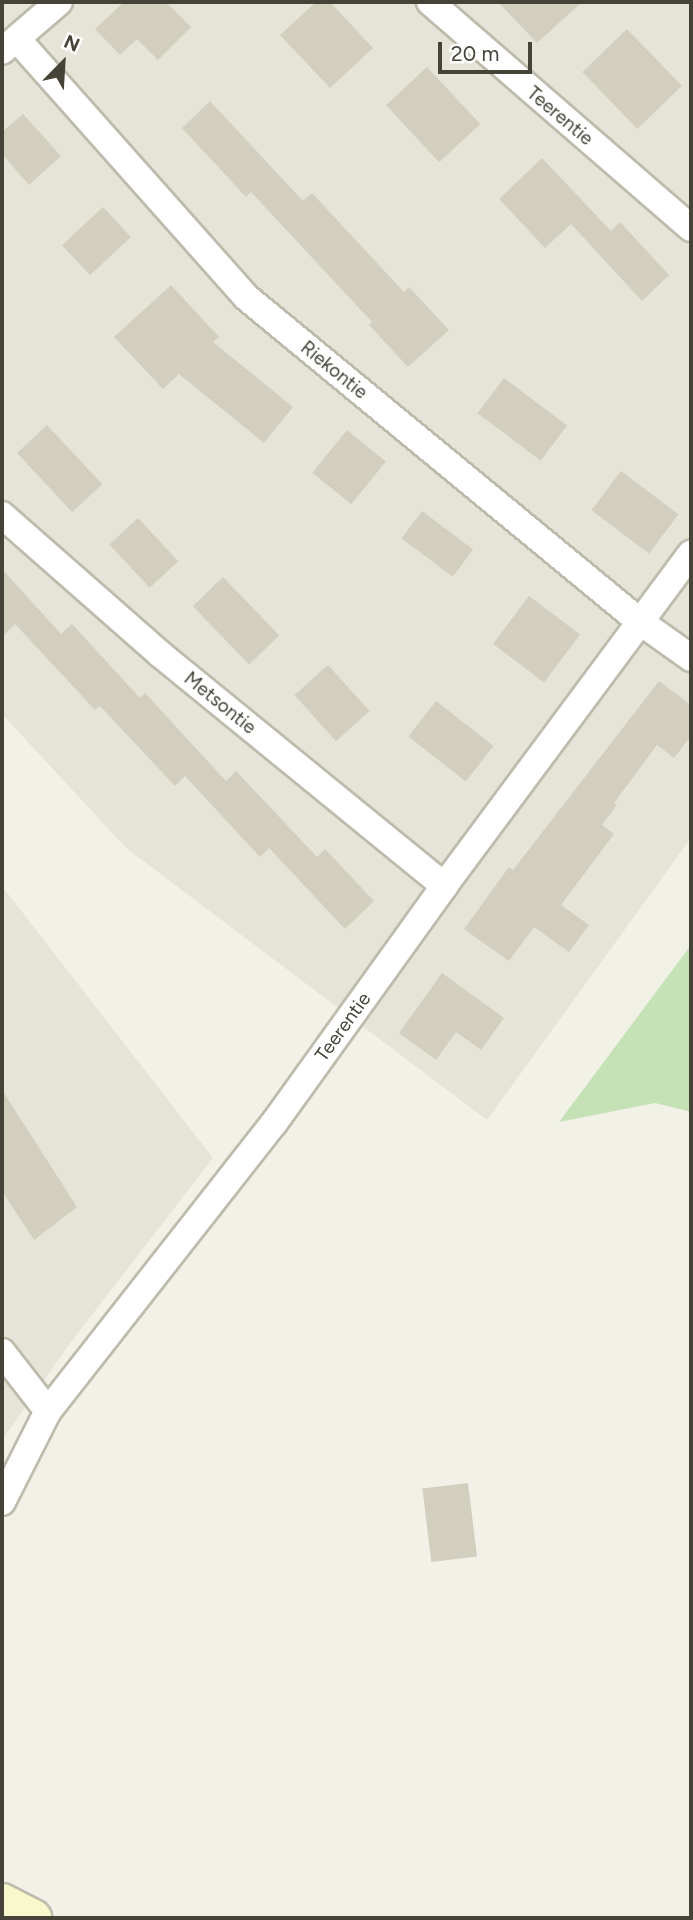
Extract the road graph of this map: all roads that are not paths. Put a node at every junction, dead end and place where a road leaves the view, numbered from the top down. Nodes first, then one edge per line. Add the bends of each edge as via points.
1 (59, 2) edge
2 (430, 2) edge
3 (9, 45) edge
4 (691, 228) edge
5 (2, 515) edge
6 (691, 554) edge
7 (639, 621) junction
8 (691, 658) edge
9 (444, 886) junction
10 (2, 1352) edge
11 (48, 1411) junction
12 (2, 1502) edge
13 (2, 1903) edge
14 (32, 1918) edge

1 - 3 street
2 - 4 street, Teerentie
3 - 7 street, Riekontie via 246,297
5 - 9 street, Metsontie via 160,654
6 - 7 street, Teerentie
7 - 8 street, Riekontie
7 - 9 street, Teerentie
9 - 11 street, Teerentie via 274,1123
10 - 11 street
11 - 12 street, Teerentie
13 - 14 street

